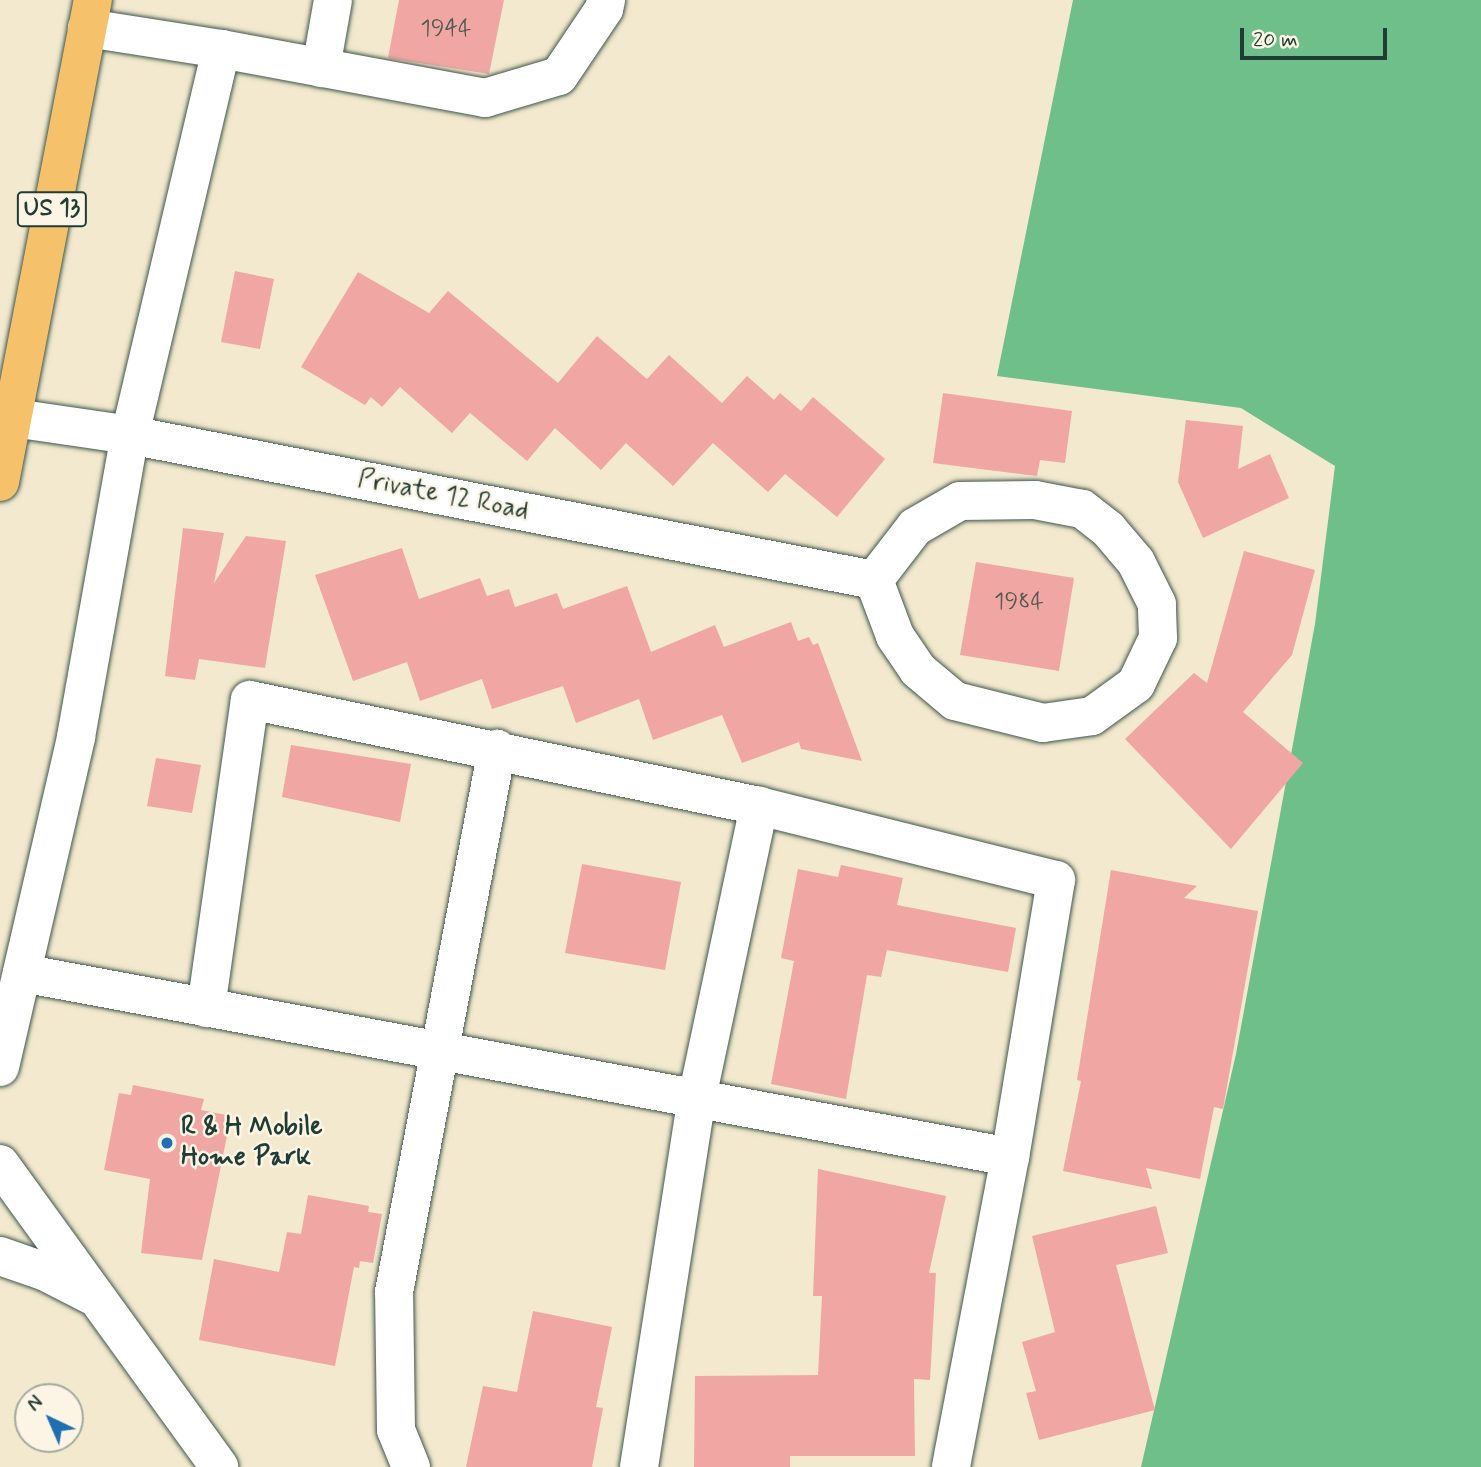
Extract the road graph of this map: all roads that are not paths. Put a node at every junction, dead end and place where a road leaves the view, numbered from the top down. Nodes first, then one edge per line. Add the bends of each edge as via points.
1 (333, 0) edge
2 (606, 0) edge
3 (90, 14) edge
4 (220, 49) junction
5 (321, 68) junction
6 (6, 417) edge
7 (130, 435) junction
8 (0, 482) edge
9 (874, 580) junction
10 (497, 750) junction
11 (759, 806) junction
12 (22, 973) junction
13 (206, 1008) junction
14 (438, 1050) junction
15 (0, 1067) edge
16 (697, 1098) junction
17 (1010, 1157) junction
18 (0, 1164) edge
19 (0, 1256) edge
20 (97, 1297) junction
21 (219, 1467) edge
22 (411, 1467) edge
23 (639, 1467) edge
24 (951, 1467) edge

1 - 5 street
2 - 5 street via 559,76 485,98
3 - 4 street
3 - 6 main road, US 13
4 - 5 street
4 - 7 street
6 - 7 street, Private 12 Road
6 - 8 main road, US 13
7 - 9 street, Private 12 Road
7 - 12 street via 76,737
9 - 9 street via 895,636 918,670 955,701 1043,723 1092,716 1136,684 1158,638 1157,604 1136,562 1108,529 1082,509 1035,500 960,501 915,527
10 - 11 street
10 - 13 street via 250,700
10 - 14 street
11 - 16 street
11 - 17 street via 1056,880
12 - 13 street
12 - 15 street
13 - 14 street
14 - 16 street
14 - 22 street via 394,1292 396,1430
16 - 17 street
16 - 23 street
17 - 24 street
18 - 20 street
19 - 20 street
20 - 21 street

